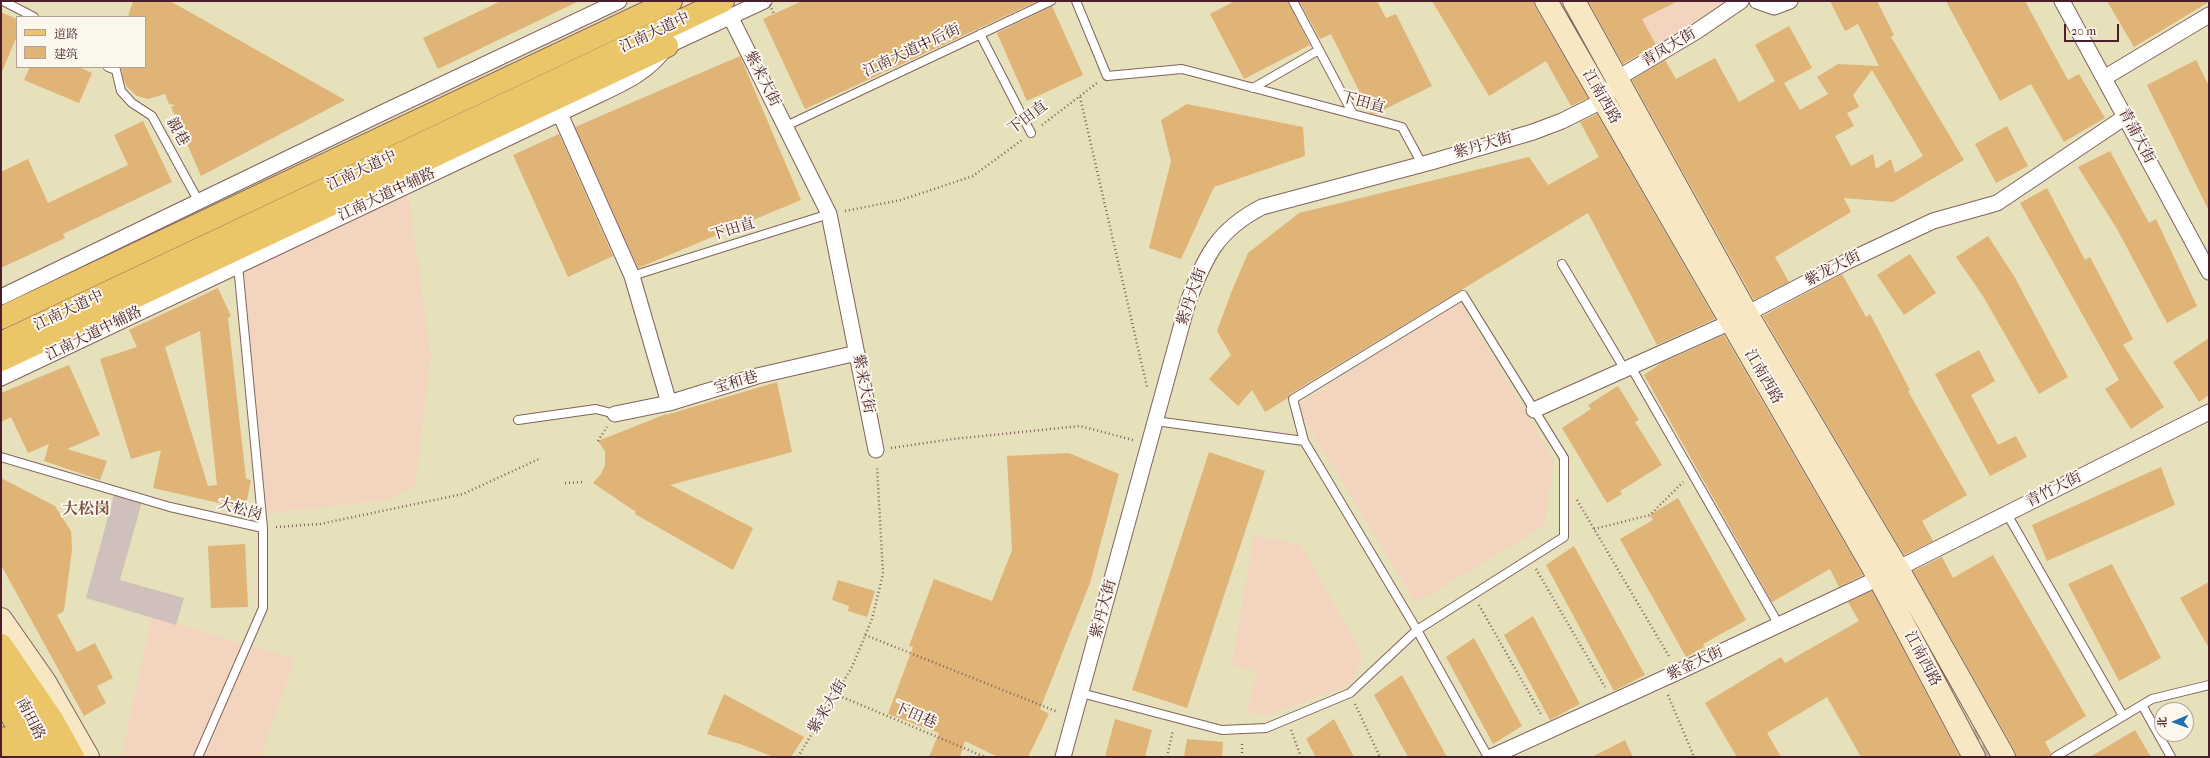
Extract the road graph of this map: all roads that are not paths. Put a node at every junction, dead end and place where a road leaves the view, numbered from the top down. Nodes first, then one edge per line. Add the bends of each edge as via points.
1 (3, 1) edge
2 (619, 1) edge
3 (671, 1) edge
4 (764, 1) edge
5 (1051, 1) edge
6 (1076, 1) edge
7 (1293, 1) edge
8 (1546, 1) edge
9 (1574, 1) edge
10 (1741, 1) edge
11 (1757, 1) edge
12 (1790, 1) edge
13 (2062, 1) edge
14 (1774, 3) edge
15 (727, 9) edge
16 (2209, 15) edge
17 (32, 16) edge
18 (980, 34) junction
19 (664, 39) junction
20 (1319, 50) junction
21 (111, 68) edge
22 (1618, 78) junction
23 (2104, 78) junction
24 (1253, 88) junction
25 (1604, 100) junction
26 (382, 112) junction
27 (560, 114) junction
28 (1353, 114) junction
29 (2125, 117) junction
30 (786, 126) junction
31 (1031, 133) road end
32 (392, 134) junction
33 (1422, 164) junction
34 (268, 168) junction
35 (278, 188) junction
36 (199, 202) junction
37 (829, 214) junction
38 (1562, 264) dead end
39 (238, 265) junction
40 (2209, 272) edge
41 (632, 276) junction
42 (1, 297) edge
43 (1, 318) edge
44 (1739, 318) junction
45 (1, 343) edge
46 (857, 353) junction
47 (1, 360) edge
48 (1628, 368) junction
49 (1, 378) edge
50 (670, 402) junction
51 (1534, 410) junction
52 (2209, 412) edge
53 (615, 414) joint
54 (518, 420) dead end
55 (1155, 421) junction
56 (1304, 441) junction
57 (876, 450) road end
58 (1, 457) edge
59 (2007, 514) junction
60 (263, 528) junction
61 (1889, 573) junction
62 (1, 619) edge
63 (1779, 625) junction
64 (1417, 630) junction
65 (1, 645) edge
66 (1, 659) edge
67 (2209, 685) edge
68 (1081, 693) junction
69 (1, 696) edge
70 (2142, 704) junction
71 (2123, 716) junction
72 (1, 734) edge
73 (1, 738) edge
74 (1493, 756) edge
75 (13, 757) edge
76 (34, 757) edge
77 (50, 757) edge
78 (73, 757) edge
79 (88, 757) edge
80 (198, 757) edge
81 (1063, 757) edge
82 (1974, 757) edge
83 (2004, 757) edge
84 (2055, 757) edge
85 (2171, 757) edge

1 - 17 lane
2 - 26 street
3 - 32 main road, 江南大道中
4 - 15 street
5 - 18 lane, 江南大道中后街
6 - 24 lane, 下田直 via 1107,76 1182,69
7 - 20 lane
8 - 25 main road, 江南西路
9 - 22 main road
10 - 22 street, 青凤大街 via 1697,31
11 - 14 street
12 - 14 street
13 - 23 street, 青蒲大街
15 - 19 main road, 江南大道中
15 - 30 street, 紫来大街
16 - 23 street
18 - 30 lane, 江南大道中后街
18 - 31 lane
19 - 27 street, 江南大道中辅路 via 655,62 636,76
19 - 45 main road, 江南大道中
19 - 47 main road via 484,132
20 - 24 lane
20 - 28 lane
21 - 36 lane, 親巷 via 116,70 121,90 132,103 152,116
22 - 25 street, 青凤大街
22 - 44 main road
23 - 29 street, 青蒲大街
24 - 28 lane, 下田直
25 - 33 street, 紫丹大街 via 1533,132
25 - 44 main road, 江南西路
26 - 32 street
26 - 34 street
27 - 39 street, 江南大道中辅路
27 - 41 street
28 - 33 lane, 下田直 via 1402,128
29 - 40 street, 青蒲大街
29 - 44 street, 紫龙大街 via 1997,203 1933,221 1848,260
30 - 37 street, 紫来大街
32 - 35 main road, 江南大道中
33 - 55 street, 紫丹大街 via 1262,207 1233,224 1213,247 1202,266 1188,302
34 - 35 street
34 - 36 street
35 - 43 main road, 江南大道中
36 - 42 street
37 - 41 lane, 下田直
37 - 46 street, 紫来大街
38 - 48 lane
39 - 49 street, 江南大道中辅路
39 - 60 lane
41 - 50 street
44 - 48 street, 紫龙大街
44 - 61 main road
46 - 50 street, 宝和巷 via 757,376
46 - 57 street, 紫来大街
48 - 51 street, 紫龙大街
48 - 63 lane
50 - 53 street, 宝和巷
51 - 56 lane via 1463,295 1293,398
51 - 64 lane via 1564,458 1564,536
52 - 59 street, 青竹大街
53 - 54 lane via 596,409
55 - 56 lane
55 - 68 street, 紫丹大街
56 - 64 lane
58 - 60 lane, 大松岗 via 170,507
59 - 61 street, 青竹大街
59 - 71 lane
60 - 80 lane, 大松岗 via 263,608
61 - 63 street, 紫金大街
61 - 82 main road, 江南西路
61 - 83 main road
62 - 79 main road via 45,682
63 - 74 street, 紫金大街
64 - 68 lane via 1350,693 1266,728 1222,730
64 - 74 lane
65 - 78 main road via 53,721
66 - 77 main road, 南田路
67 - 70 lane via 2152,699
68 - 81 street, 紫丹大街
69 - 76 main road
70 - 71 lane
70 - 85 lane
71 - 84 lane
72 - 75 main road
73 - 75 main road

